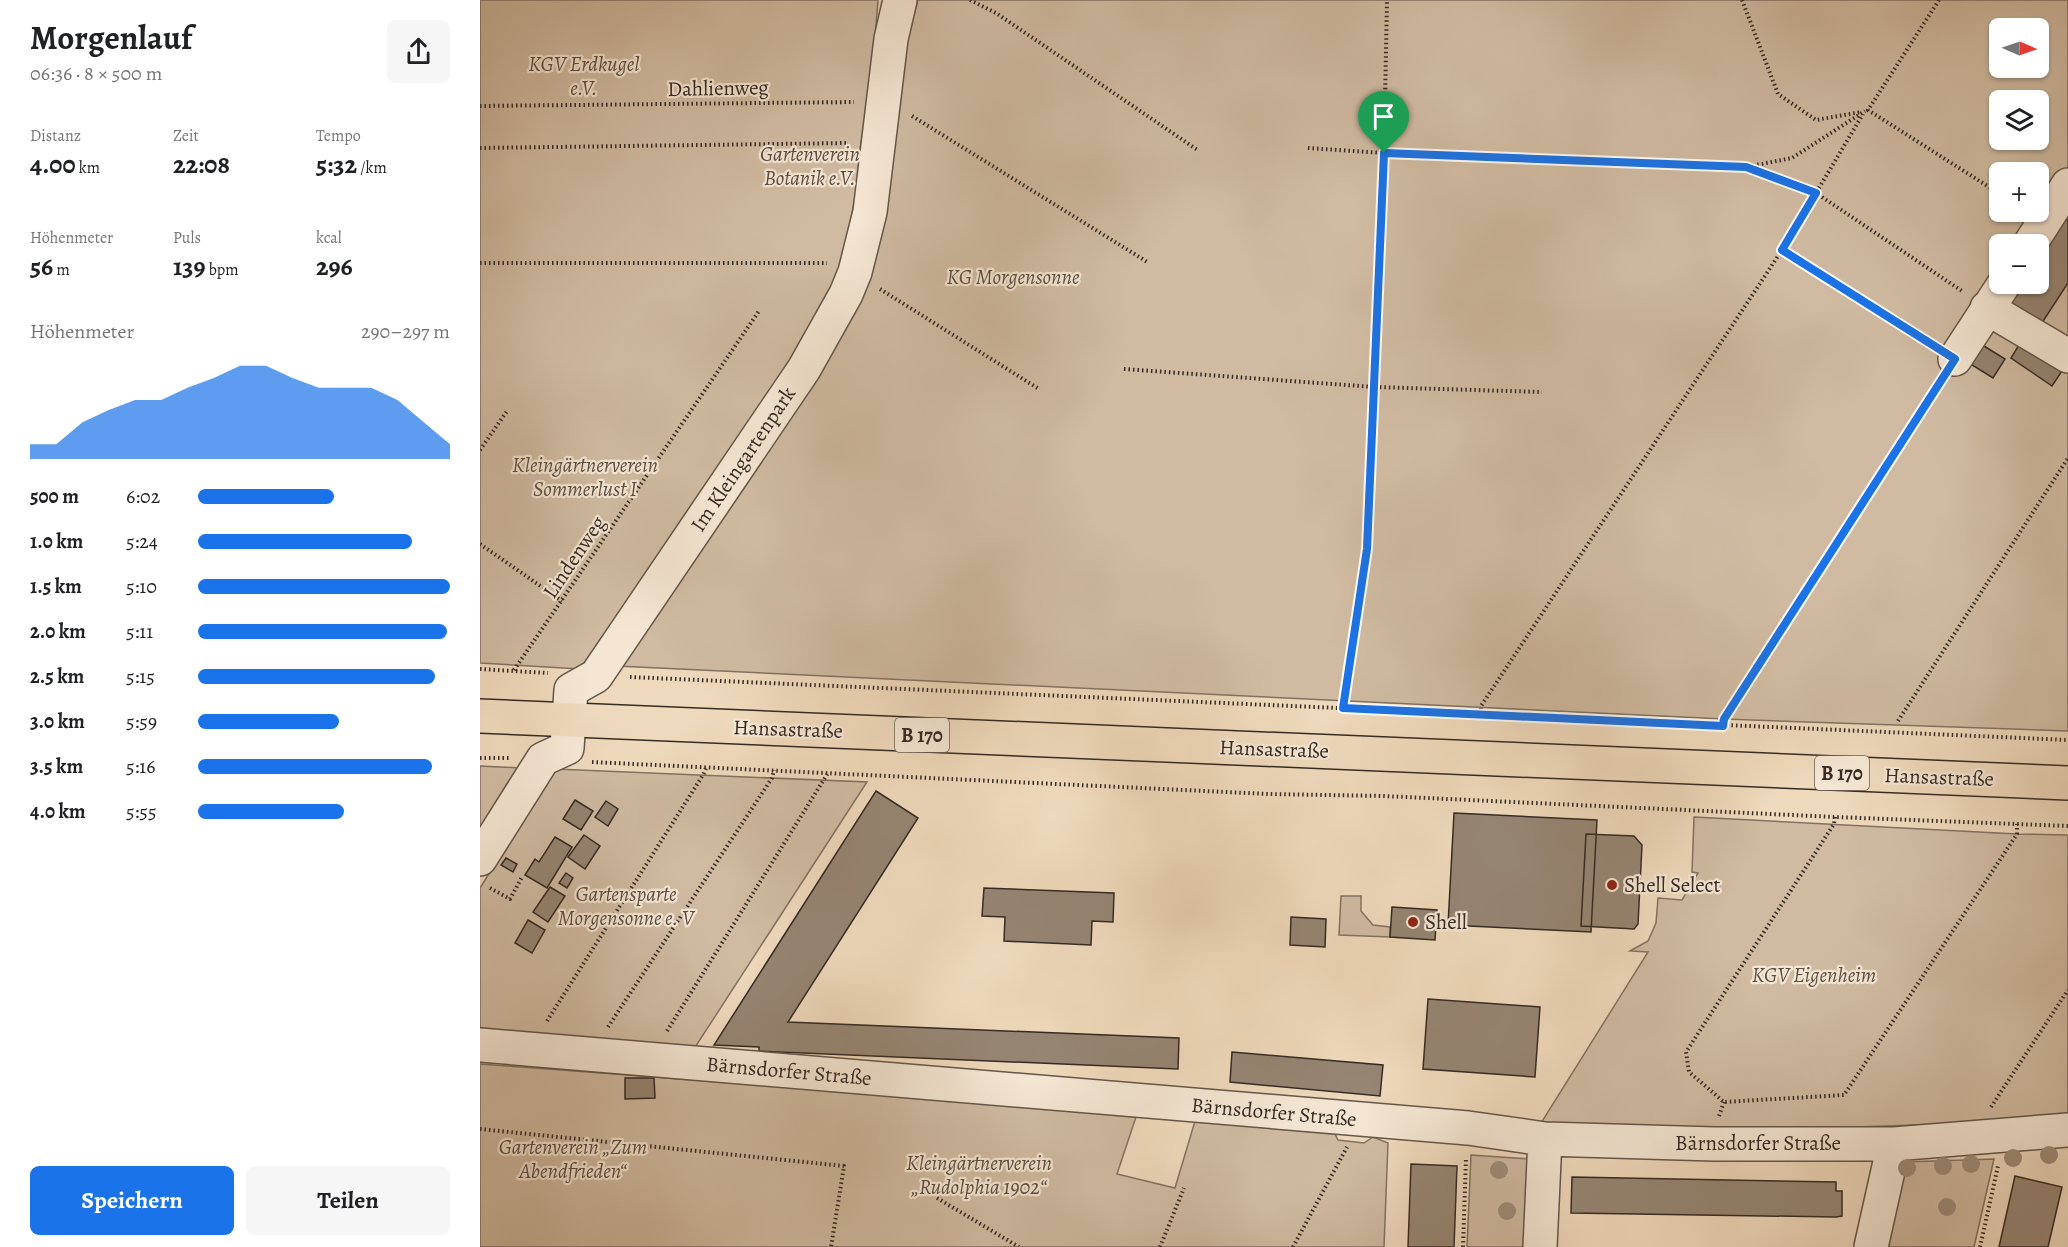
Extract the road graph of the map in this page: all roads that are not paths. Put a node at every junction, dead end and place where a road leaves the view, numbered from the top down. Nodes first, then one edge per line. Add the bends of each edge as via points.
1 (900, 0) edge
2 (2068, 185) edge
3 (2036, 234) edge
4 (1995, 296) edge
5 (2068, 356) edge
6 (1955, 359) road end
7 (480, 716) edge
8 (569, 720) junction
9 (2068, 783) edge
10 (481, 872) edge
11 (480, 1045) edge
12 (2068, 1130) edge
13 (1545, 1139) junction
14 (1894, 1144) junction
15 (1540, 1247) edge
16 (1871, 1247) edge

1 - 8 street, Im Kleingartenpark via 891,39 870,212 846,294 804,369 596,676 571,690
2 - 3 street
4 - 5 street
4 - 6 street
7 - 8 main road, Hansastraße / B 170
8 - 9 main road, Hansastraße / B 170
8 - 10 street, Im Kleingartenpark via 567,748 543,759
11 - 13 street, Bärnsdorfer Straße via 1468,1128
12 - 14 street, Bärnsdorfer Straße
13 - 14 street, Bärnsdorfer Straße
13 - 15 street
14 - 16 street

